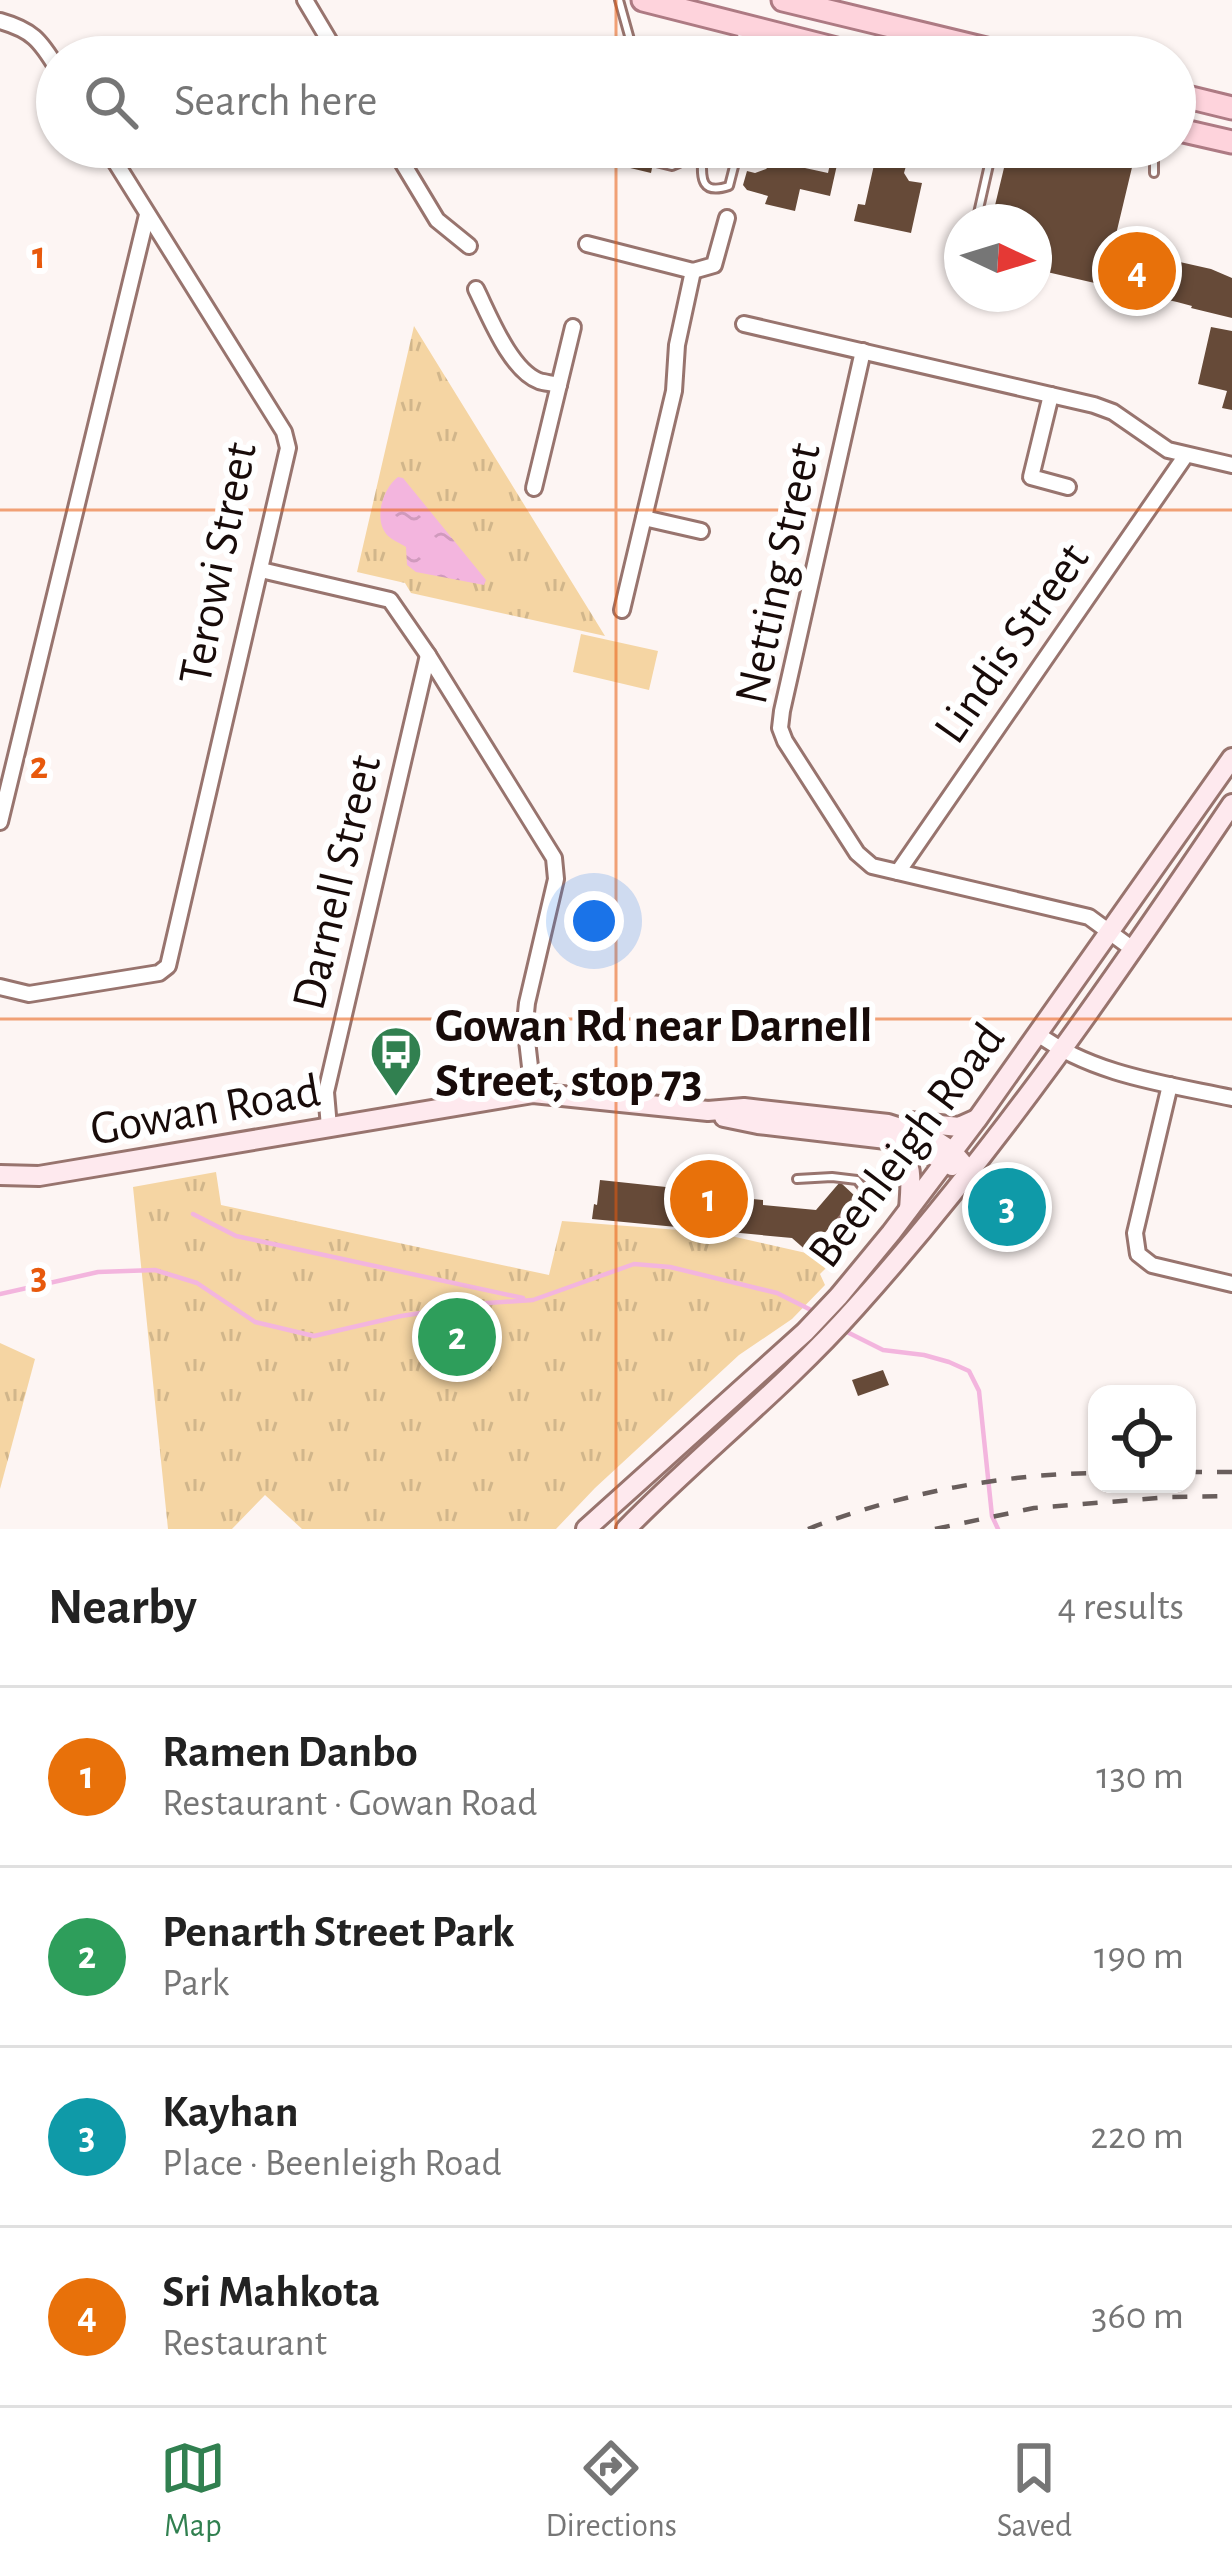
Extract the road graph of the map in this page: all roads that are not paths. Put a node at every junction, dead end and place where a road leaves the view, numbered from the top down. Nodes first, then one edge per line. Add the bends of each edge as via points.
1 (304, 0) edge
2 (619, 0) edge
3 (643, 0) edge
4 (783, 0) edge
5 (0, 20) edge
6 (749, 27) junction
7 (326, 36) edge
8 (630, 36) edge
9 (742, 36) edge
10 (778, 36) edge
11 (932, 36) edge
12 (36, 38) edge
13 (1196, 99) edge
14 (1232, 108) edge
15 (1196, 134) edge
16 (1232, 142) edge
17 (119, 168) edge
18 (406, 168) edge
19 (700, 168) edge
20 (734, 168) edge
21 (988, 168) edge
22 (1154, 168) edge
23 (1154, 173) dead end
24 (980, 204) edge
25 (147, 215) junction
26 (727, 218) dead end
27 (587, 244) dead end
28 (469, 246) dead end
29 (693, 271) junction
30 (476, 289) dead end
31 (744, 324) dead end
32 (573, 327) dead end
33 (863, 351) junction
34 (559, 385) junction
35 (1051, 395) junction
36 (1186, 455) junction
37 (1232, 465) edge
38 (1068, 487) dead end
39 (534, 488) dead end
40 (644, 518) junction
41 (701, 531) dead end
42 (262, 570) junction
43 (622, 610) dead end
44 (428, 655) junction
45 (1232, 758) edge
46 (1232, 804) edge
47 (0, 822) edge
48 (898, 872) junction
49 (1111, 933) junction
50 (1134, 950) junction
51 (0, 987) edge
52 (1038, 1034) junction
53 (1060, 1051) junction
54 (1170, 1085) junction
55 (533, 1093) junction
56 (1232, 1098) edge
57 (978, 1118) junction
58 (329, 1127) junction
59 (892, 1132) junction
60 (947, 1157) junction
61 (970, 1172) junction
62 (0, 1175) edge
63 (796, 1179) dead end
64 (909, 1209) junction
65 (836, 1230) dead end
66 (1232, 1284) edge
67 (847, 1302) junction
68 (813, 1338) junction
69 (586, 1529) edge
70 (626, 1529) edge

1 - 7 street
2 - 8 lane
3 - 6 main road
4 - 11 main road
5 - 12 street
6 - 9 lane
6 - 10 main road
13 - 14 main road
15 - 16 main road
17 - 25 street, Terowi Street
18 - 28 street via 437,220
19 - 20 lane via 703,182 724,189
21 - 24 lane
22 - 23 lane
25 - 42 street, Terowi Street via 284,432 288,448
25 - 47 street
26 - 29 street via 714,265
27 - 29 street
29 - 40 street
30 - 34 street via 523,370
31 - 33 street
32 - 34 street
33 - 35 street
33 - 48 street, Netting Street via 780,728 857,853
34 - 39 street
35 - 36 street via 1113,412
35 - 38 street via 1031,477
36 - 37 street
36 - 48 street, Lindis Street
40 - 41 street
40 - 43 street
42 - 44 street via 390,600
42 - 51 street, Terowi Street via 168,966 159,974 29,994
44 - 55 street via 554,858 525,1023
44 - 58 street, Darnell Street via 326,1092
45 - 49 main road, Beenleigh Road
46 - 50 main road, Beenleigh Road
48 - 49 street, Netting Street via 1089,917
49 - 50 street, Netting Street
49 - 52 main road, Beenleigh Road
50 - 53 main road, Beenleigh Road
52 - 53 street
52 - 57 main road, Beenleigh Road
53 - 54 street
53 - 61 main road, Beenleigh Road
54 - 56 street
54 - 66 street via 1135,1233 1138,1253 1152,1265
55 - 58 main road, Gowan Road
55 - 59 main road, Gowan Road via 744,1108
57 - 59 main road via 959,1127 908,1122
57 - 60 main road, Beenleigh Road
58 - 62 main road, Gowan Road via 39,1176
59 - 60 main road, Gowan Road via 923,1134
59 - 64 main road via 911,1165
60 - 61 main road, Gowan Road
60 - 64 main road, Beenleigh Road
61 - 67 main road, Beenleigh Road
63 - 65 lane via 857,1180 865,1190
64 - 67 main road, Beenleigh Road
67 - 68 main road, Beenleigh Road
68 - 69 main road, Beenleigh Road
68 - 70 main road, Beenleigh Road via 770,1396

